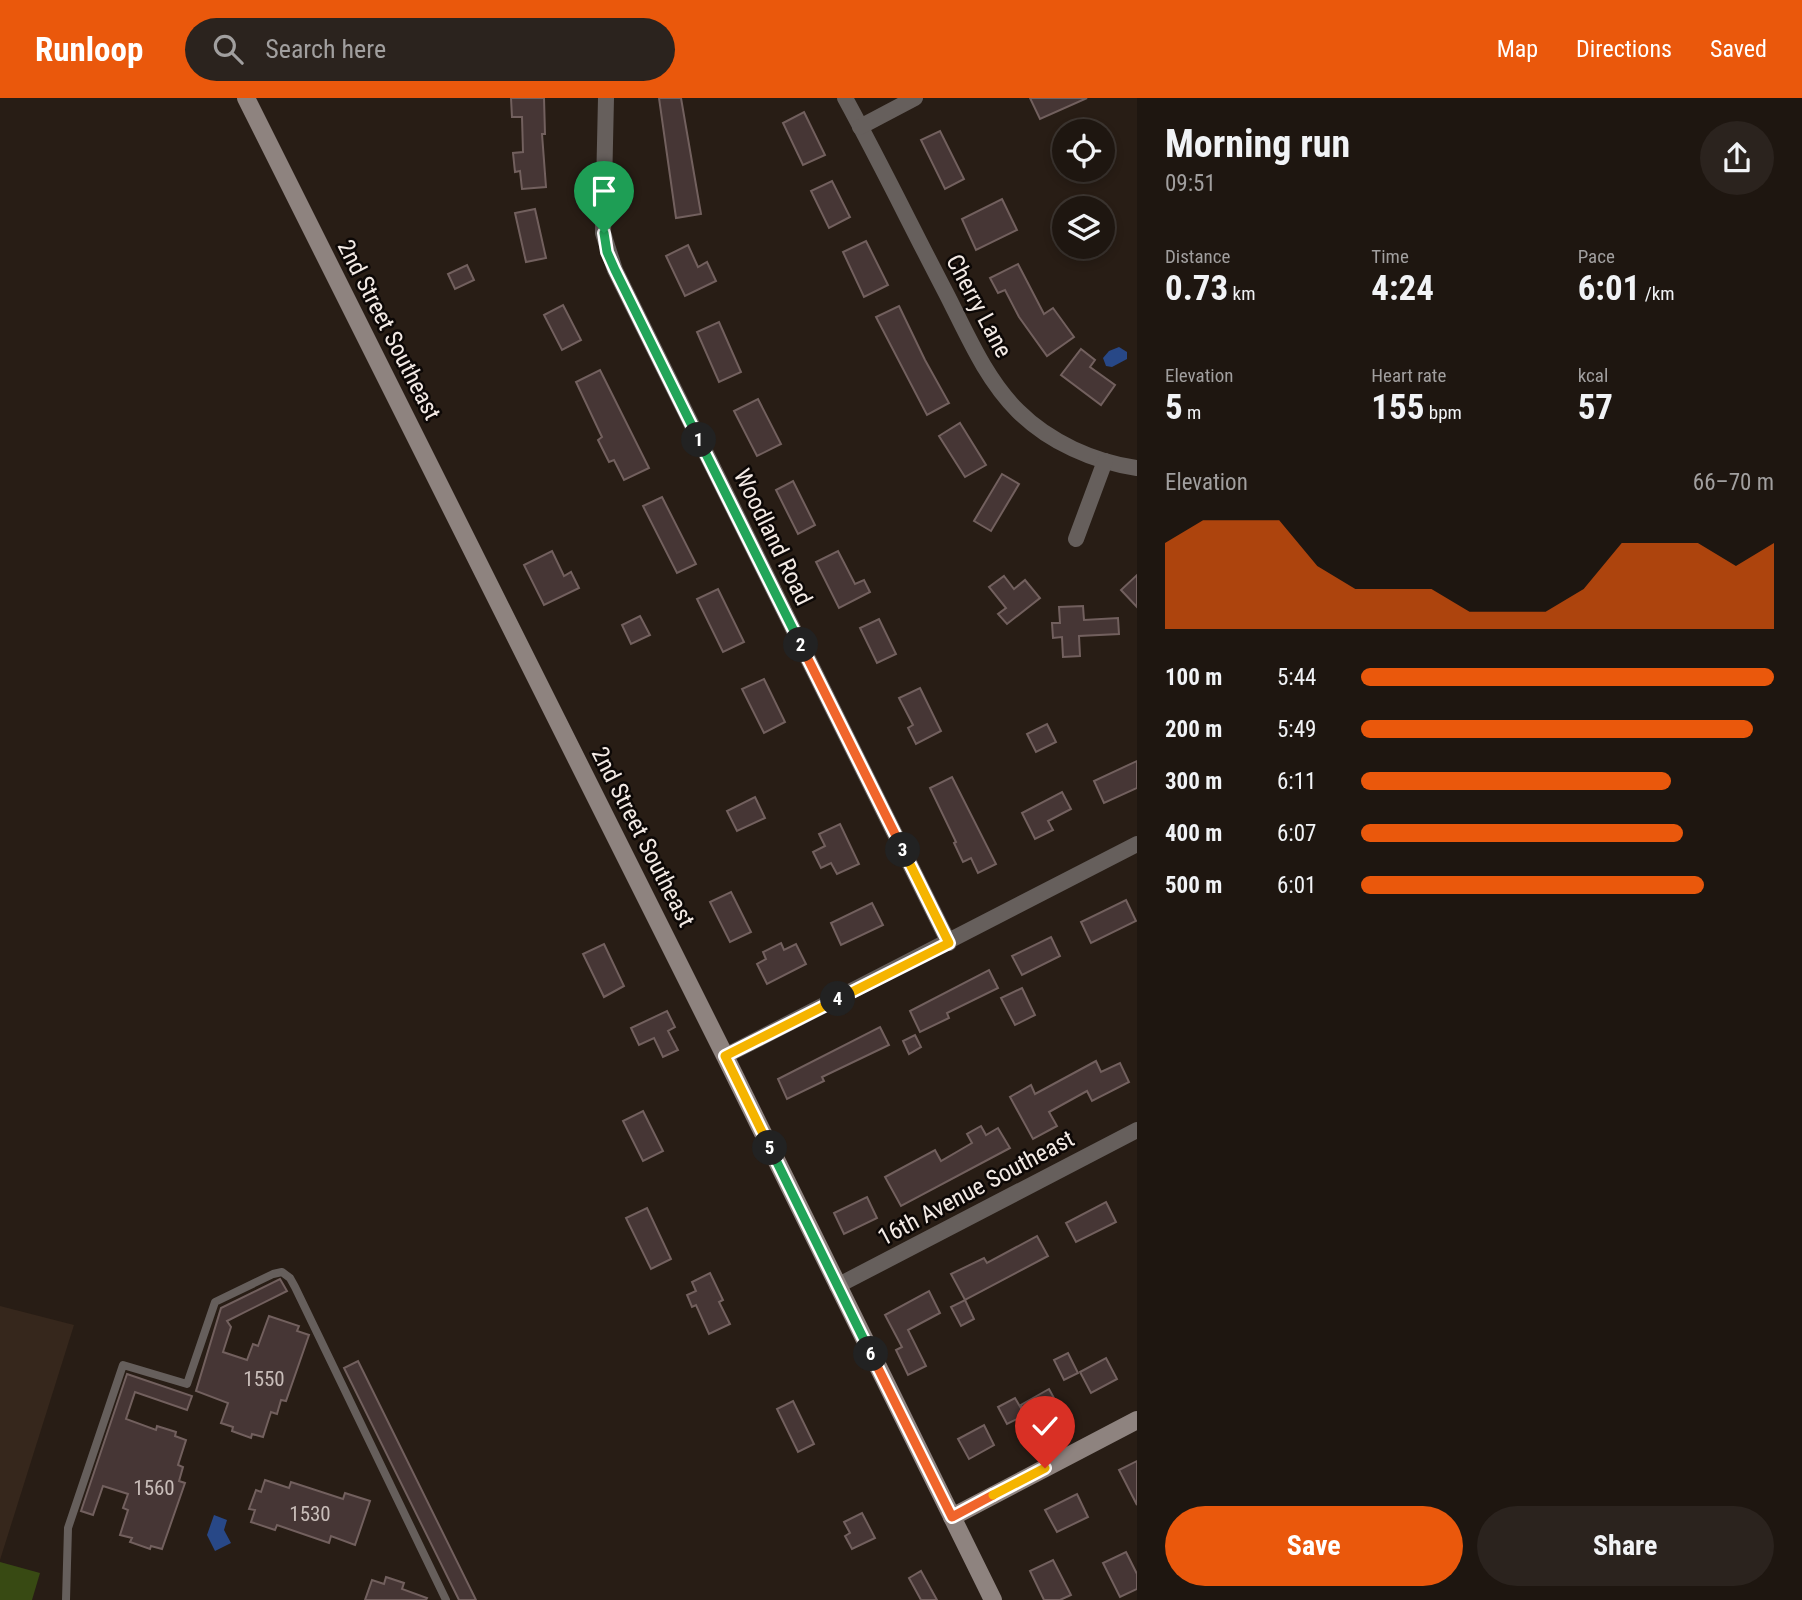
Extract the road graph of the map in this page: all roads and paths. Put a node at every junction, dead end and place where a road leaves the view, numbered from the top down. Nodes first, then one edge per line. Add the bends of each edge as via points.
1 (246, 98) edge
2 (606, 98) edge
3 (845, 98) edge
4 (915, 98) edge
5 (860, 127) junction
6 (1105, 461) junction
7 (1137, 468) edge
8 (1076, 539) dead end
9 (1137, 844) edge
10 (949, 943) junction
11 (725, 1056) junction
12 (1137, 1130) edge
13 (837, 1286) junction
14 (1137, 1420) edge
15 (952, 1517) junction
16 (66, 1600) edge
17 (446, 1600) edge
18 (993, 1600) edge

1 - 11 street, 2nd Street Southeast
2 - 10 street, Woodland Road via 607,252
3 - 5 street, Cherry Lane
4 - 5 street
5 - 6 street, Cherry Lane via 1002,393 1058,441
6 - 7 street, Cherry Lane
6 - 8 street
9 - 10 street
10 - 11 street
11 - 13 street, 2nd Street Southeast
12 - 13 street, 16th Avenue Southeast
13 - 15 street, 2nd Street Southeast
14 - 15 street
15 - 18 street, 2nd Street Southeast
16 - 17 lane via 68,1528 123,1364 187,1384 215,1302 282,1272 295,1287

